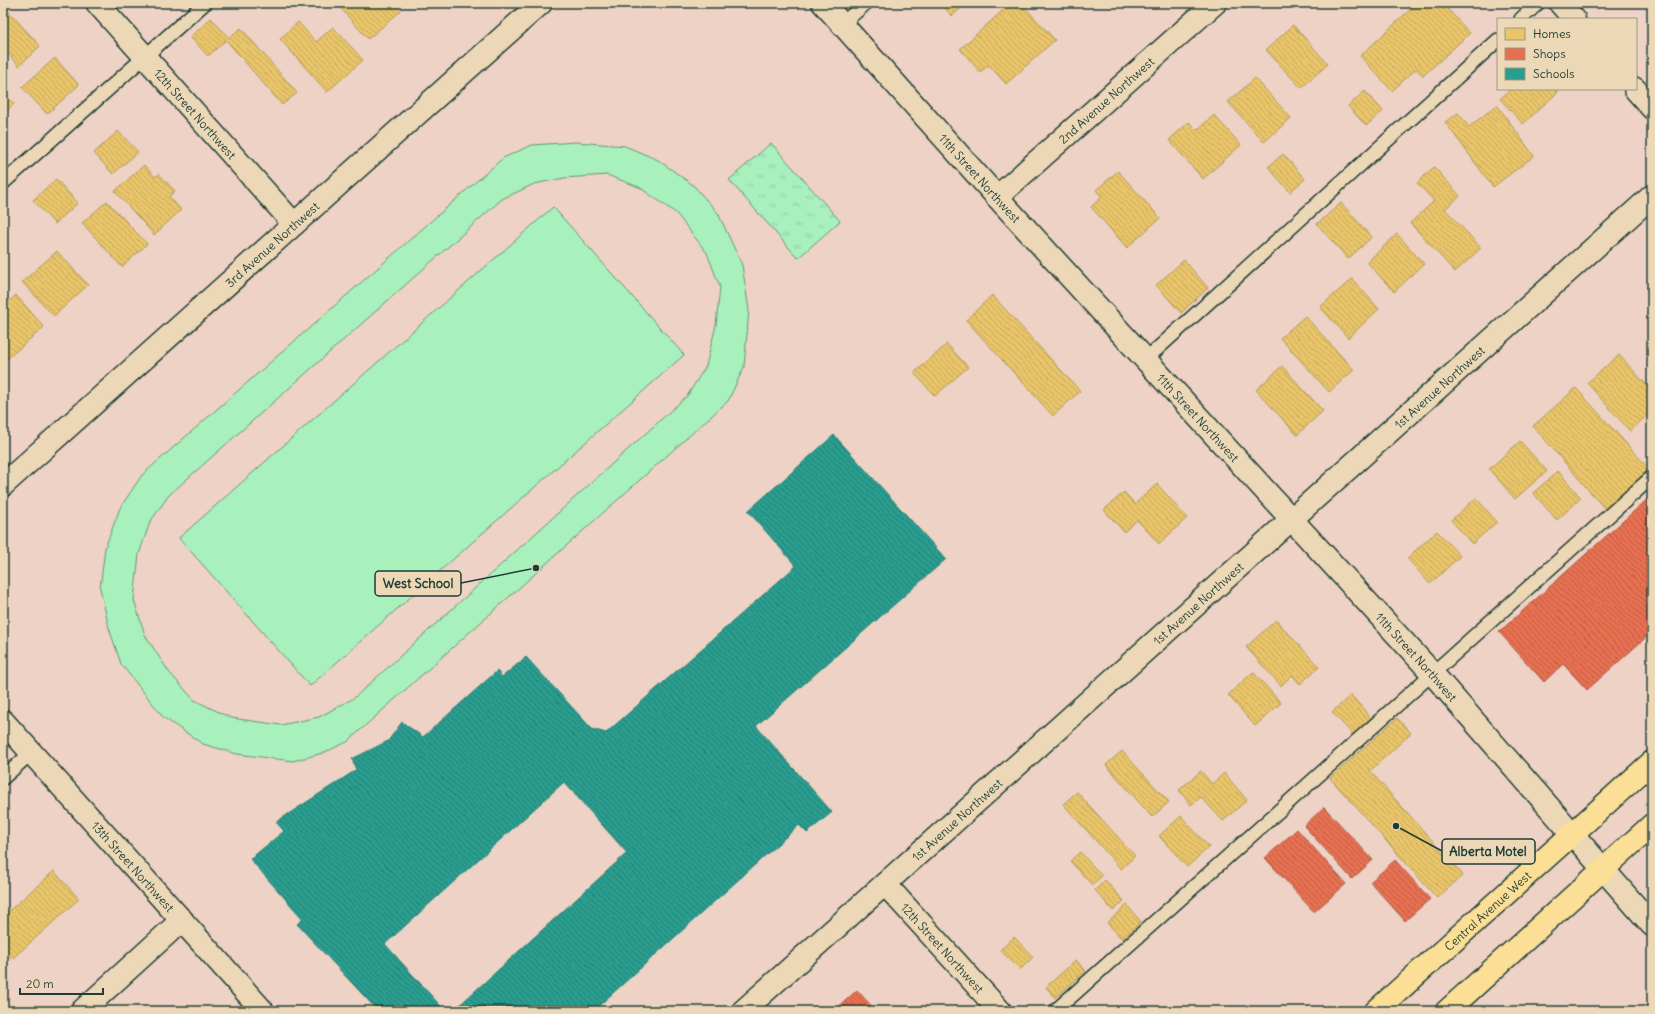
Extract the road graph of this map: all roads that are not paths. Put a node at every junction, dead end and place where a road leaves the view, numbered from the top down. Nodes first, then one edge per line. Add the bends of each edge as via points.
1 (97, 3) edge
2 (204, 3) edge
3 (540, 3) edge
4 (823, 3) edge
5 (866, 3) edge
6 (1215, 3) edge
7 (1538, 3) edge
8 (1560, 3) edge
9 (1522, 18) edge
10 (1573, 18) edge
11 (842, 24) junction
12 (1497, 41) edge
13 (145, 57) junction
14 (1637, 90) edge
15 (1652, 108) edge
16 (3, 183) edge
17 (1652, 196) edge
18 (997, 197) junction
19 (294, 224) junction
20 (1145, 360) junction
21 (1652, 477) edge
22 (3, 484) edge
23 (1292, 519) junction
24 (1432, 674) junction
25 (3, 721) edge
26 (31, 752) junction
27 (1652, 762) edge
28 (3, 778) edge
29 (1652, 825) edge
30 (1571, 834) junction
31 (1602, 870) junction
32 (885, 884) junction
33 (182, 920) junction
34 (1652, 925) edge
35 (82, 1011) edge
36 (263, 1011) edge
37 (744, 1011) edge
38 (1000, 1011) edge
39 (1055, 1011) edge
40 (1376, 1011) edge
41 (1447, 1011) edge

1 - 13 street, 12th Street Northwest
2 - 13 lane
3 - 19 street, 3rd Avenue Northwest
4 - 11 street, 11th Street Northwest
5 - 11 lane
6 - 18 street, 2nd Avenue Northwest
7 - 9 lane
8 - 10 street
11 - 18 street, 11th Street Northwest
12 - 20 lane
13 - 16 lane
13 - 19 street, 12th Street Northwest
14 - 15 street
17 - 23 street, 1st Avenue Northwest
18 - 20 street, 11th Street Northwest
19 - 22 street, 3rd Avenue Northwest
20 - 23 street, 11th Street Northwest
21 - 24 lane
23 - 24 street, 11th Street Northwest
23 - 32 street, 1st Avenue Northwest
24 - 30 street, 11th Street Northwest
24 - 39 lane
25 - 26 street, 13th Street Northwest
26 - 28 lane
26 - 33 street, 13th Street Northwest
27 - 30 highway, Central Avenue West
29 - 31 highway
30 - 31 street, 11th Street Northwest
30 - 40 highway, Central Avenue West
31 - 34 street, 11th Street Northwest
31 - 41 highway
32 - 37 street, 1st Avenue Northwest
32 - 38 street, 12th Street Northwest
33 - 35 street
33 - 36 street, 13th Street Northwest

